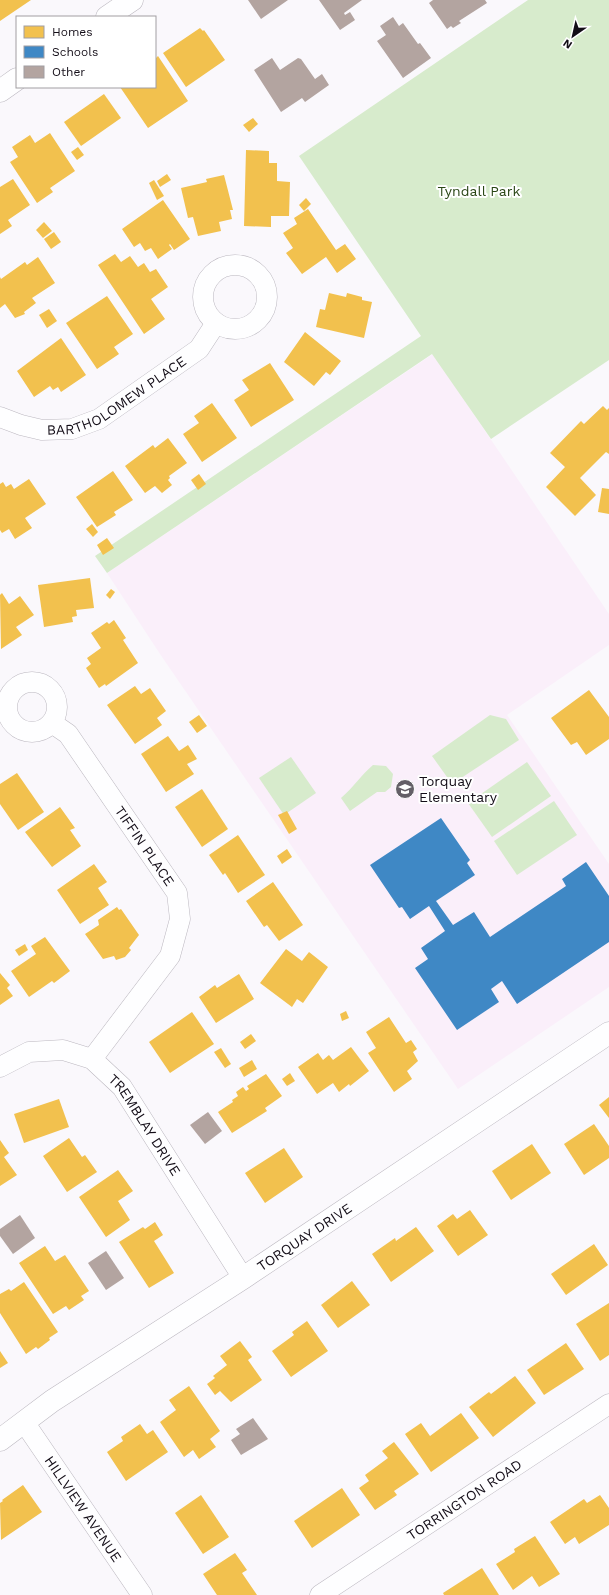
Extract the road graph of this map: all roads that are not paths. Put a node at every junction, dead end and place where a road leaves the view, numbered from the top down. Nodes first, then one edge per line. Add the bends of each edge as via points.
1 (132, 0) edge
2 (109, 16) edge
3 (16, 80) edge
4 (0, 90) edge
5 (216, 323) dead end
6 (0, 417) edge
7 (52, 723) dead end
8 (609, 1033) edge
9 (92, 1058) junction
10 (0, 1067) edge
11 (243, 1278) junction
12 (609, 1404) edge
13 (24, 1422) junction
14 (0, 1440) edge
15 (142, 1595) edge
16 (320, 1595) edge

1 - 2 street
3 - 4 street
5 - 6 street, BARTHOLOMEW PLACE via 199,349 99,419 72,429 42,430
7 - 9 street, TIFFIN PLACE via 68,734 177,893 180,919 170,956
8 - 11 street, TORQUAY DRIVE
9 - 10 street, TREMBLAY DRIVE via 63,1050 29,1052
9 - 11 street, TREMBLAY DRIVE via 122,1086
11 - 13 street, TORQUAY DRIVE via 52,1401
12 - 16 street, TORRINGTON ROAD
13 - 14 street, TORQUAY DRIVE
13 - 15 street, HILLVIEW AVENUE

